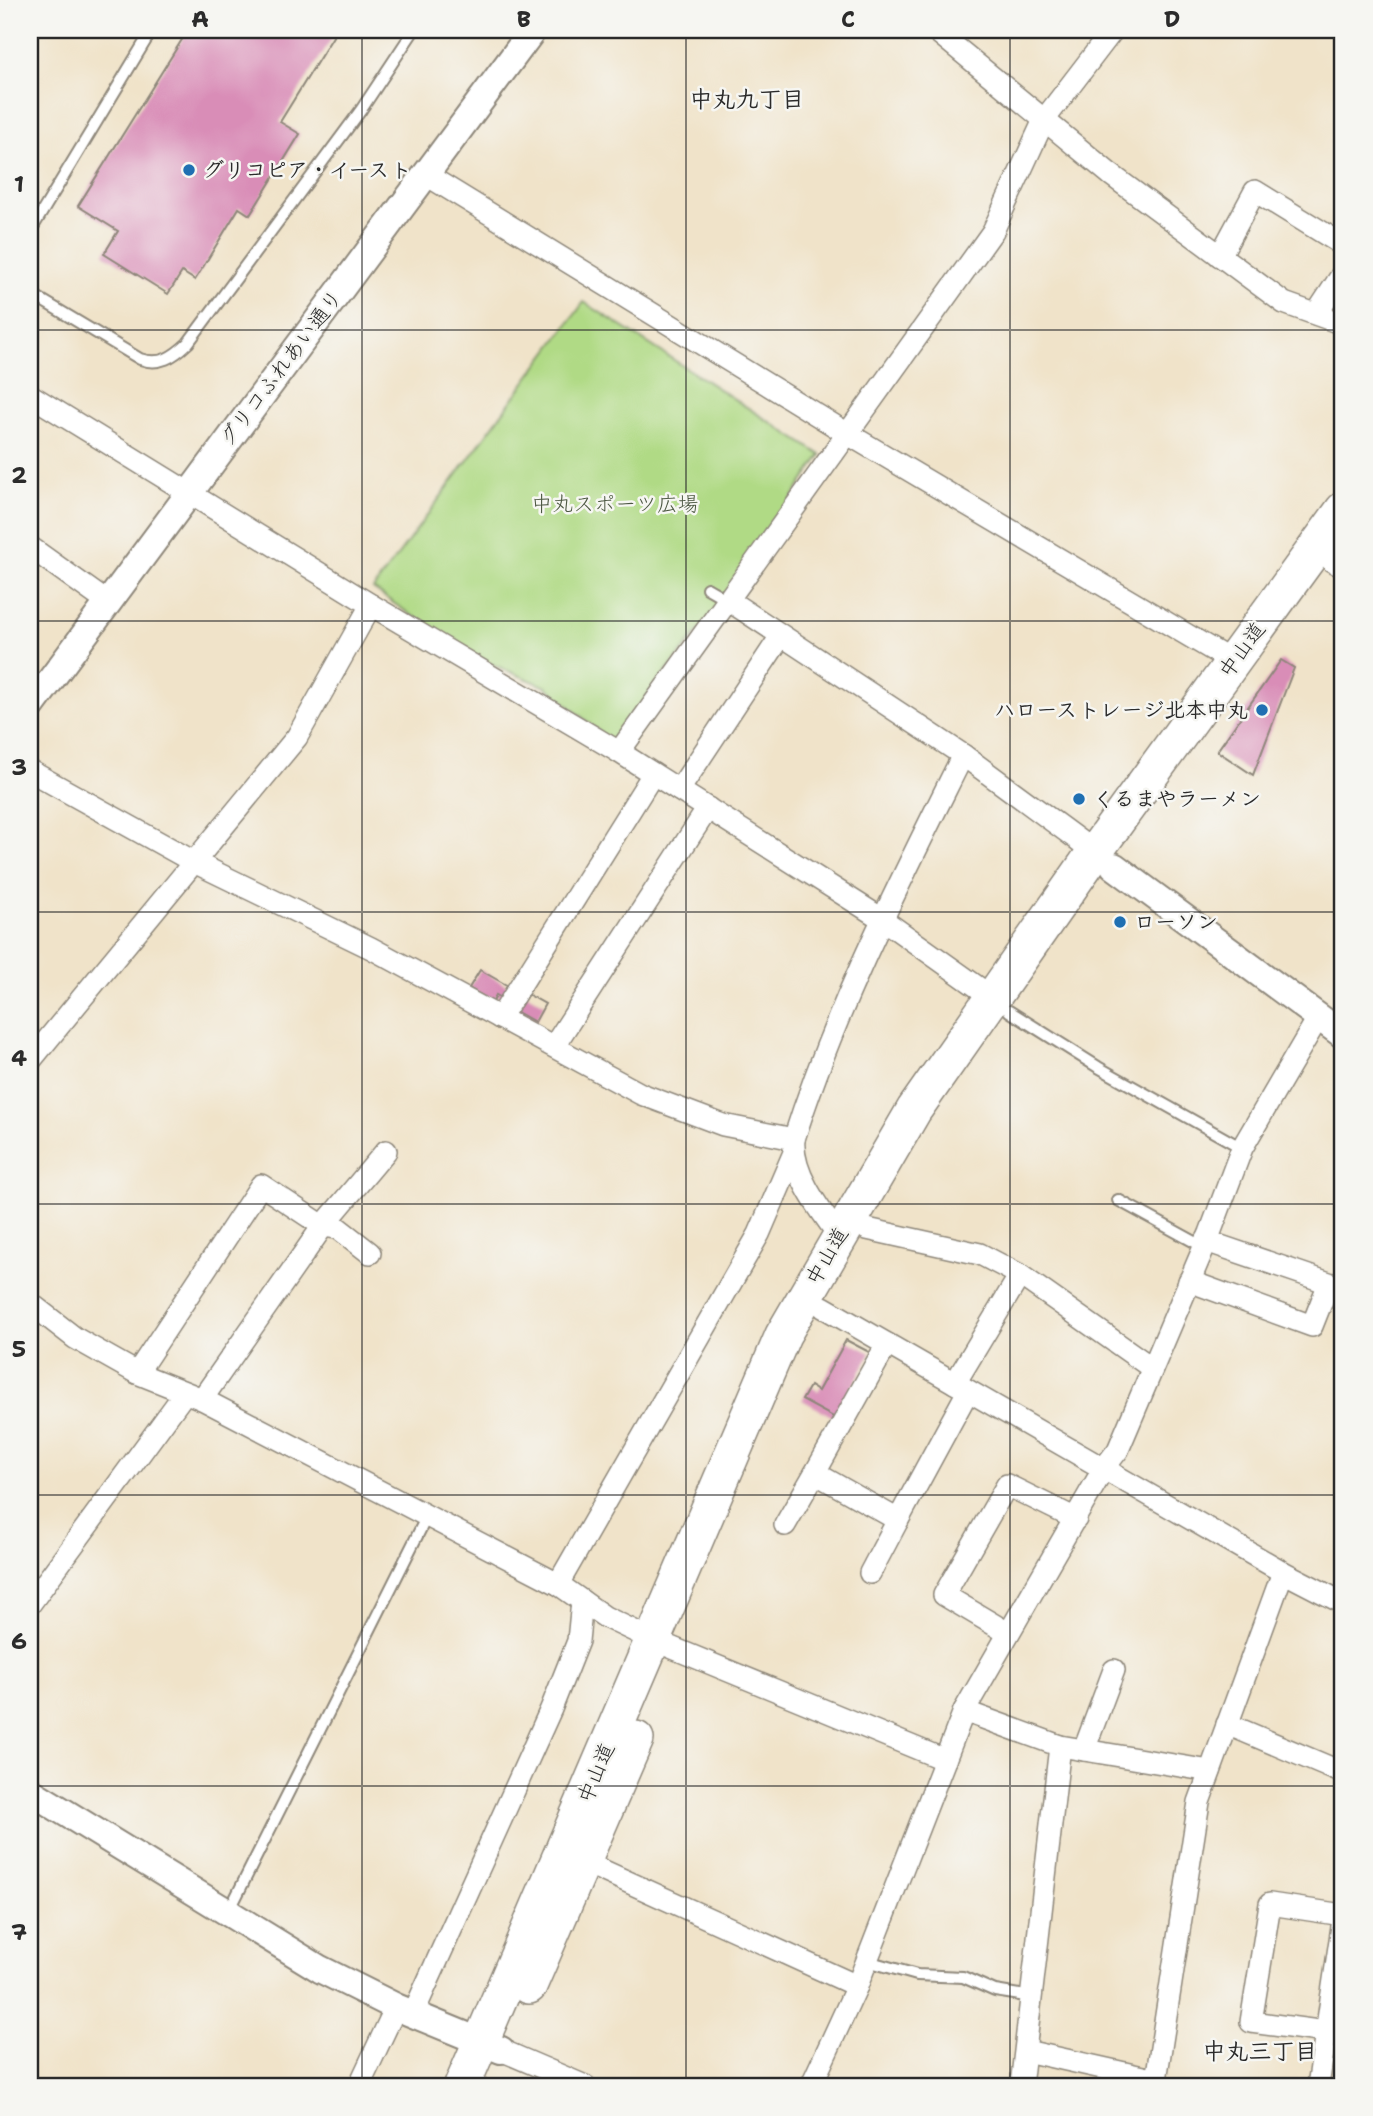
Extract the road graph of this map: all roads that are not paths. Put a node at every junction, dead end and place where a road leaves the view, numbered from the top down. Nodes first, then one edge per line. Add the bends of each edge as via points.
1 (152, 30) edge
2 (414, 30) edge
3 (533, 30) edge
4 (935, 30) edge
5 (1113, 30) edge
6 (1044, 120) junction
7 (425, 174) junction
8 (30, 233) edge
9 (1343, 245) edge
10 (1220, 256) junction
11 (1343, 273) edge
12 (30, 293) edge
13 (1316, 314) junction
14 (1343, 324) edge
15 (30, 395) edge
16 (848, 434) junction
17 (189, 492) junction
18 (1343, 510) edge
19 (30, 547) edge
20 (1340, 558) edge
21 (707, 588) dead end
22 (728, 600) junction
23 (108, 603) junction
24 (371, 606) junction
25 (780, 636) junction
26 (1233, 662) junction
27 (30, 708) edge
28 (619, 752) junction
29 (962, 755) junction
30 (30, 771) edge
31 (653, 774) junction
32 (679, 790) junction
33 (708, 808) junction
34 (1104, 859) junction
35 (194, 862) junction
36 (882, 919) junction
37 (1001, 1004) junction
38 (500, 1018) junction
39 (1318, 1018) junction
40 (1342, 1032) edge
41 (554, 1046) junction
42 (30, 1061) edge
43 (794, 1147) junction
44 (1242, 1148) junction
45 (386, 1151) dead end
46 (1118, 1200) dead end
47 (323, 1226) junction
48 (853, 1233) junction
49 (1205, 1244) junction
50 (370, 1253) dead end
51 (1020, 1275) junction
52 (1189, 1282) junction
53 (30, 1303) edge
54 (823, 1307) junction
55 (887, 1344) junction
56 (1152, 1368) junction
57 (137, 1373) junction
58 (961, 1387) junction
59 (193, 1397) junction
60 (1104, 1468) junction
61 (815, 1474) junction
62 (427, 1516) junction
63 (1076, 1519) junction
64 (898, 1520) junction
65 (785, 1525) dead end
66 (1283, 1572) junction
67 (870, 1573) dead end
68 (558, 1584) junction
69 (1342, 1598) edge
70 (582, 1601) junction
71 (30, 1604) edge
72 (1008, 1633) junction
73 (662, 1644) junction
74 (1114, 1670) dead end
75 (964, 1711) junction
76 (1227, 1724) junction
77 (1060, 1746) junction
78 (1084, 1750) junction
79 (944, 1760) junction
80 (1210, 1771) junction
81 (1343, 1773) edge
82 (30, 1791) edge
83 (584, 1862) junction
84 (228, 1913) junction
85 (1343, 1915) edge
86 (1343, 1920) edge
87 (1341, 1949) edge
88 (867, 1961) junction
89 (857, 1986) junction
90 (1032, 1997) junction
91 (404, 2010) junction
92 (1326, 2032) junction
93 (490, 2045) junction
94 (1026, 2051) junction
95 (359, 2086) edge
96 (462, 2086) edge
97 (487, 2086) edge
98 (585, 2086) edge
99 (811, 2086) edge
100 (1021, 2086) edge
101 (1318, 2086) edge

1 - 8 lane
2 - 12 lane via 361,110 174,357 150,363 140,359
3 - 7 street, グリコふれあい通り
4 - 6 street
5 - 6 street
6 - 10 street
6 - 16 street via 993,231
7 - 16 street
7 - 17 street, グリコふれあい通り
9 - 10 street via 1255,191
10 - 13 street via 1284,303
11 - 13 street
13 - 14 street
15 - 17 street
16 - 22 street
16 - 26 street
17 - 23 street, グリコふれあい通り
17 - 24 street
18 - 26 highway, 中山道
19 - 23 street
20 - 34 highway, 中山道
21 - 22 lane
22 - 25 street
22 - 28 street
23 - 27 street, グリコふれあい通り
24 - 28 street
24 - 35 street via 297,737
25 - 29 street
25 - 32 street
26 - 34 highway, 中山道
28 - 31 street
29 - 34 street
29 - 36 street
30 - 35 street
31 - 32 street
31 - 38 street
32 - 33 street
33 - 36 street
33 - 41 street
34 - 37 highway, 中山道
34 - 39 street
35 - 38 street via 371,948
35 - 42 street
36 - 37 street
36 - 43 street via 812,1083
37 - 44 lane via 1098,1067
37 - 48 highway, 中山道 via 915,1110
38 - 41 street
39 - 40 street
39 - 44 street
41 - 43 street via 641,1094
43 - 48 street via 818,1208
43 - 68 street via 759,1234
44 - 49 street
45 - 47 street
46 - 49 lane
47 - 50 street via 338,1228
47 - 57 street via 261,1185
47 - 59 street
48 - 51 street via 980,1254
48 - 54 highway, 中山道
48 - 73 highway, 中山道 via 783,1335
49 - 52 street
49 - 52 street via 1329,1283 1312,1326
51 - 56 street
51 - 58 street
52 - 56 street
53 - 57 street via 75,1338
54 - 55 street
54 - 73 highway, 中山道
55 - 58 street
55 - 61 street
56 - 60 street via 1118,1450
57 - 59 street
58 - 60 street
58 - 64 street
59 - 62 street
59 - 71 street
60 - 63 street
60 - 66 street
61 - 64 street
61 - 65 street
62 - 68 street
62 - 84 lane
63 - 72 street
63 - 72 street via 1007,1485 944,1595
64 - 67 street
66 - 69 street
66 - 76 street
68 - 70 street
70 - 73 street
70 - 91 street via 578,1641 551,1709
72 - 75 street
73 - 79 street
73 - 83 highway, 中山道
73 - 93 highway, 中山道
74 - 78 street
75 - 77 street
75 - 79 street
76 - 80 street
76 - 81 street
77 - 78 street
77 - 90 street
78 - 80 street
79 - 88 street
80 - 94 street via 1199,1802 1156,2080
82 - 84 street
83 - 89 street
83 - 93 highway, 中山道
84 - 91 street via 320,1969
85 - 92 street via 1270,1905 1251,2022
86 - 87 street
87 - 92 street
88 - 89 street
88 - 90 lane via 917,1975 963,1977 995,1991
89 - 99 street
90 - 94 street
91 - 93 street
91 - 95 street
92 - 101 street
93 - 96 highway, 中山道
93 - 97 highway, 中山道
93 - 98 street
94 - 100 street

